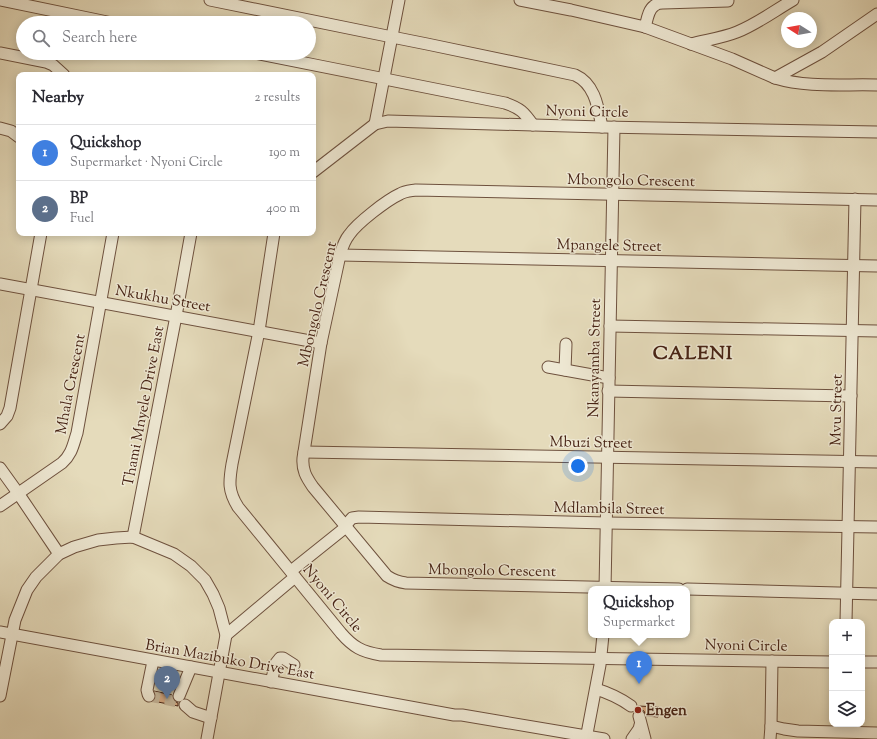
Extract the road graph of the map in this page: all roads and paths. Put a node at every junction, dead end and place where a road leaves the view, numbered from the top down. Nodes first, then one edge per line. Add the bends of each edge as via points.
1 (1, 0) edge
2 (210, 0) edge
3 (399, 0) edge
4 (520, 0) edge
5 (793, 0) edge
6 (728, 1) edge
7 (877, 14) edge
8 (78, 16) edge
9 (289, 16) edge
10 (316, 22) edge
11 (645, 27) junction
12 (392, 37) junction
13 (691, 44) junction
14 (0, 53) edge
15 (16, 56) edge
16 (36, 60) edge
17 (289, 60) edge
18 (61, 72) edge
19 (775, 78) junction
20 (383, 80) junction
21 (877, 85) edge
22 (375, 124) junction
23 (533, 125) junction
24 (602, 127) junction
25 (614, 127) junction
26 (0, 128) edge
27 (877, 132) edge
28 (16, 135) edge
29 (316, 170) edge
30 (612, 195) junction
31 (855, 199) junction
32 (877, 200) edge
33 (40, 236) edge
34 (112, 236) edge
35 (190, 236) edge
36 (274, 236) edge
37 (340, 255) junction
38 (611, 260) junction
39 (853, 265) junction
40 (877, 266) edge
41 (0, 284) edge
42 (31, 289) junction
43 (100, 302) junction
44 (176, 316) junction
45 (610, 326) junction
46 (853, 330) junction
47 (259, 331) junction
48 (877, 331) edge
49 (321, 343) junction
50 (566, 344) dead end
51 (548, 367) dead end
52 (565, 370) junction
53 (609, 378) junction
54 (608, 391) junction
55 (851, 396) junction
56 (0, 424) edge
57 (304, 452) junction
58 (607, 457) junction
59 (850, 462) junction
60 (877, 462) edge
61 (0, 468) edge
62 (18, 493) junction
63 (0, 506) edge
64 (606, 523) junction
65 (348, 524) junction
66 (849, 527) junction
67 (877, 528) edge
68 (133, 537) junction
69 (59, 554) junction
70 (293, 574) junction
71 (605, 586) edge
72 (588, 588) edge
73 (690, 589) edge
74 (847, 593) junction
75 (877, 594) edge
76 (846, 619) edge
77 (0, 632) edge
78 (11, 634) junction
79 (226, 635) junction
80 (603, 638) edge
81 (602, 657) junction
82 (153, 661) junction
83 (772, 661) junction
84 (829, 662) edge
85 (865, 662) edge
86 (877, 662) edge
87 (294, 665) dead end
88 (191, 667) junction
89 (219, 672) junction
90 (271, 682) junction
91 (596, 689) junction
92 (0, 696) edge
93 (150, 696) dead end
94 (631, 706) dead end
95 (454, 715) junction
96 (211, 718) junction
97 (771, 726) junction
98 (877, 733) edge
99 (587, 737) edge
100 (207, 739) edge
101 (566, 739) edge
102 (604, 739) edge
103 (632, 739) edge
104 (644, 739) edge
105 (770, 739) edge

1 - 8 street
2 - 9 street
3 - 12 street
4 - 11 street
5 - 13 street via 743,30
6 - 11 street via 658,4 651,9
7 - 19 street via 822,52
10 - 12 street
11 - 13 street
12 - 20 street
12 - 24 street via 575,75 584,80 591,89
13 - 19 street
14 - 15 street
16 - 18 street via 53,65
17 - 20 street
19 - 21 street via 795,83
20 - 22 street
20 - 23 street via 505,104 521,110
22 - 23 street, Nyoni Circle via 397,121
22 - 29 street, Nyoni Circle
23 - 24 street, Nyoni Circle
24 - 25 street, Nyoni Circle
25 - 27 street, Nyoni Circle
25 - 30 street, Nkanyamba Street
26 - 28 street
30 - 31 street, Mbongolo Crescent
30 - 37 street, Mbongolo Crescent via 424,190 405,192 377,209 354,229
30 - 38 street, Nkanyamba Street
31 - 32 street, Mbongolo Crescent
31 - 39 street, Mvu Street
33 - 42 street
34 - 43 street, Mhala Crescent
35 - 44 street, Thami Mnyele Drive East
36 - 47 street, Nyoni Circle
37 - 38 street, Mpangele Street
37 - 49 street, Mbongolo Crescent
38 - 39 street, Mpangele Street
38 - 45 street, Nkanyamba Street
39 - 40 street, Mpangele Street
39 - 46 street, Mvu Street
41 - 42 street, Nkukhu Street
42 - 43 street, Nkukhu Street
42 - 56 street via 10,408
43 - 44 street, Nkukhu Street
43 - 62 street, Mhala Crescent via 77,433 71,452 62,463
44 - 47 street, Nkukhu Street
44 - 68 street, Thami Mnyele Drive East
45 - 46 street
45 - 53 street, Nkanyamba Street
46 - 48 street
46 - 55 street, Mvu Street
47 - 49 street, Nkukhu Street
47 - 70 street, Nyoni Circle via 229,479 230,487 238,507
49 - 57 street, Mbongolo Crescent
50 - 52 street
51 - 52 street
52 - 53 street
53 - 54 street, Nkanyamba Street
54 - 55 street
54 - 58 street, Nkanyamba Street
55 - 59 street, Mvu Street
57 - 58 street, Mbuzi Street
57 - 65 street, Mbongolo Crescent via 305,475 334,512
58 - 59 street, Mbuzi Street
58 - 64 street, Nkanyamba Street
59 - 60 street, Mbuzi Street
59 - 66 street, Mvu Street
61 - 62 street
62 - 63 street, Mhala Crescent
62 - 69 street
64 - 65 street, Mdlambila Street via 363,517
64 - 66 street, Mdlambila Street
64 - 71 street, Nkanyamba Street
65 - 70 street
65 - 72 street, Mbongolo Crescent via 382,571 396,581
66 - 67 street, Mdlambila Street
66 - 74 street, Mvu Street
68 - 69 street via 98,540
68 - 79 street via 174,554 205,580 216,601
69 - 78 street via 36,577 28,590
70 - 79 street
70 - 81 street, Nyoni Circle via 348,640 356,647 374,654
73 - 74 street
74 - 75 street
74 - 76 street, Mvu Street
77 - 78 street, Brian Mazibuko Drive East
78 - 82 street, Brian Mazibuko Drive East
78 - 92 street
79 - 89 street
80 - 81 street
81 - 83 street, Nyoni Circle
81 - 91 street
82 - 88 street, Brian Mazibuko Drive East
82 - 93 street via 147,690
83 - 84 street, Nyoni Circle
83 - 97 street
85 - 86 street
87 - 90 street via 280,658 276,662
88 - 89 street, Brian Mazibuko Drive East
88 - 96 street via 182,700 193,712
89 - 90 street, Brian Mazibuko Drive East
89 - 96 street
90 - 95 street, Brian Mazibuko Drive East
91 - 94 street
91 - 99 street
95 - 99 street, Brian Mazibuko Drive East via 462,714
95 - 101 street, Brian Mazibuko Drive East
96 - 100 street
97 - 98 street via 798,731
97 - 105 street
99 - 102 street, Brian Mazibuko Drive East
103 - 104 street via 637,733 640,721

